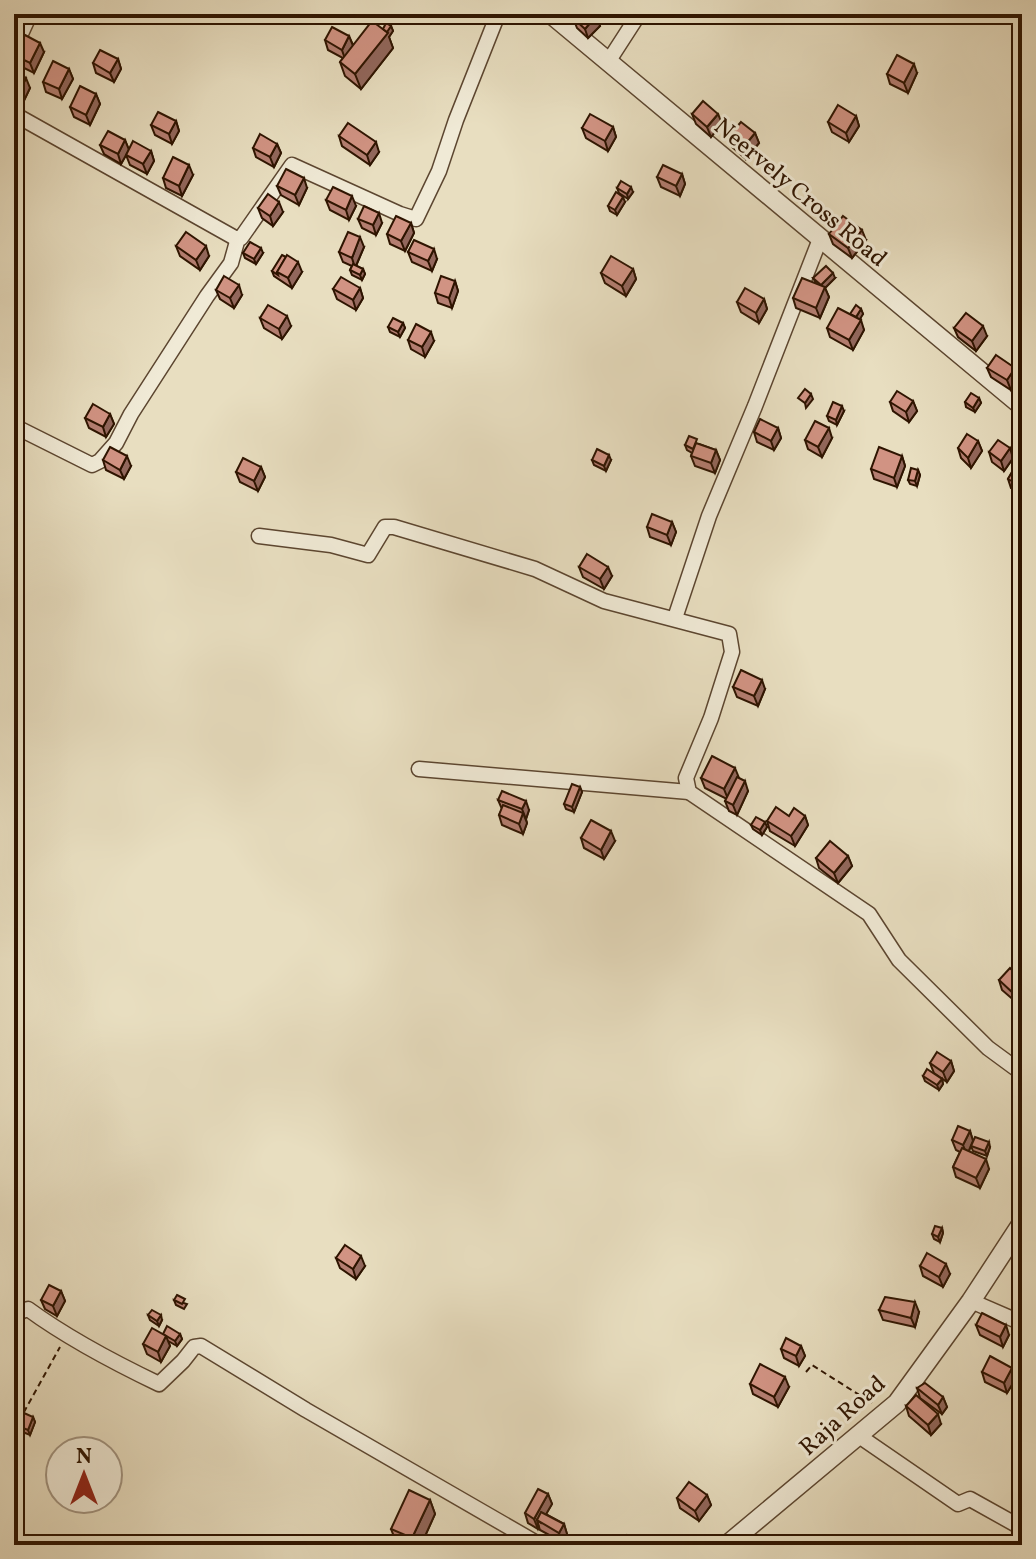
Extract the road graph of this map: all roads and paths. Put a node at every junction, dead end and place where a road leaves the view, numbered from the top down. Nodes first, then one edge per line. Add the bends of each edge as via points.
1 (30, 14) edge
2 (498, 14) edge
3 (551, 14) edge
4 (639, 14) edge
5 (14, 49) edge
6 (608, 62) junction
7 (14, 114) edge
8 (238, 238) junction
9 (820, 239) junction
10 (1022, 406) edge
11 (14, 426) edge
12 (259, 536) dead end
13 (675, 618) junction
14 (419, 769) dead end
15 (689, 792) junction
16 (1022, 1073) edge
17 (1020, 1231) edge
18 (971, 1301) junction
19 (14, 1314) edge
20 (1022, 1323) edge
21 (66, 1336) junction
22 (806, 1372) dead end
23 (886, 1413) junction
24 (14, 1430) edge
25 (859, 1436) junction
26 (1022, 1528) edge
27 (540, 1545) edge
28 (727, 1545) edge

1 - 5 street
2 - 8 street via 416,219 292,165
3 - 6 street, Neervely Cross Road
4 - 6 street
6 - 9 street, Neervely Cross Road
7 - 8 street
8 - 11 street via 231,263 100,461 92,465
9 - 10 street, Neervely Cross Road
9 - 13 street via 709,516
12 - 13 street via 368,555 385,527 394,527 535,569 604,601
13 - 15 street via 729,634 732,652 686,778
14 - 15 street
15 - 16 street via 869,914 899,960 988,1048
17 - 18 street, Raja Road
18 - 20 street
18 - 23 street, Raja Road
19 - 21 street via 28,1309
21 - 24 path
21 - 27 street via 159,1384 201,1346
22 - 23 path via 812,1365
23 - 25 street, Raja Road
25 - 26 street via 958,1504 970,1499
25 - 28 street, Raja Road

